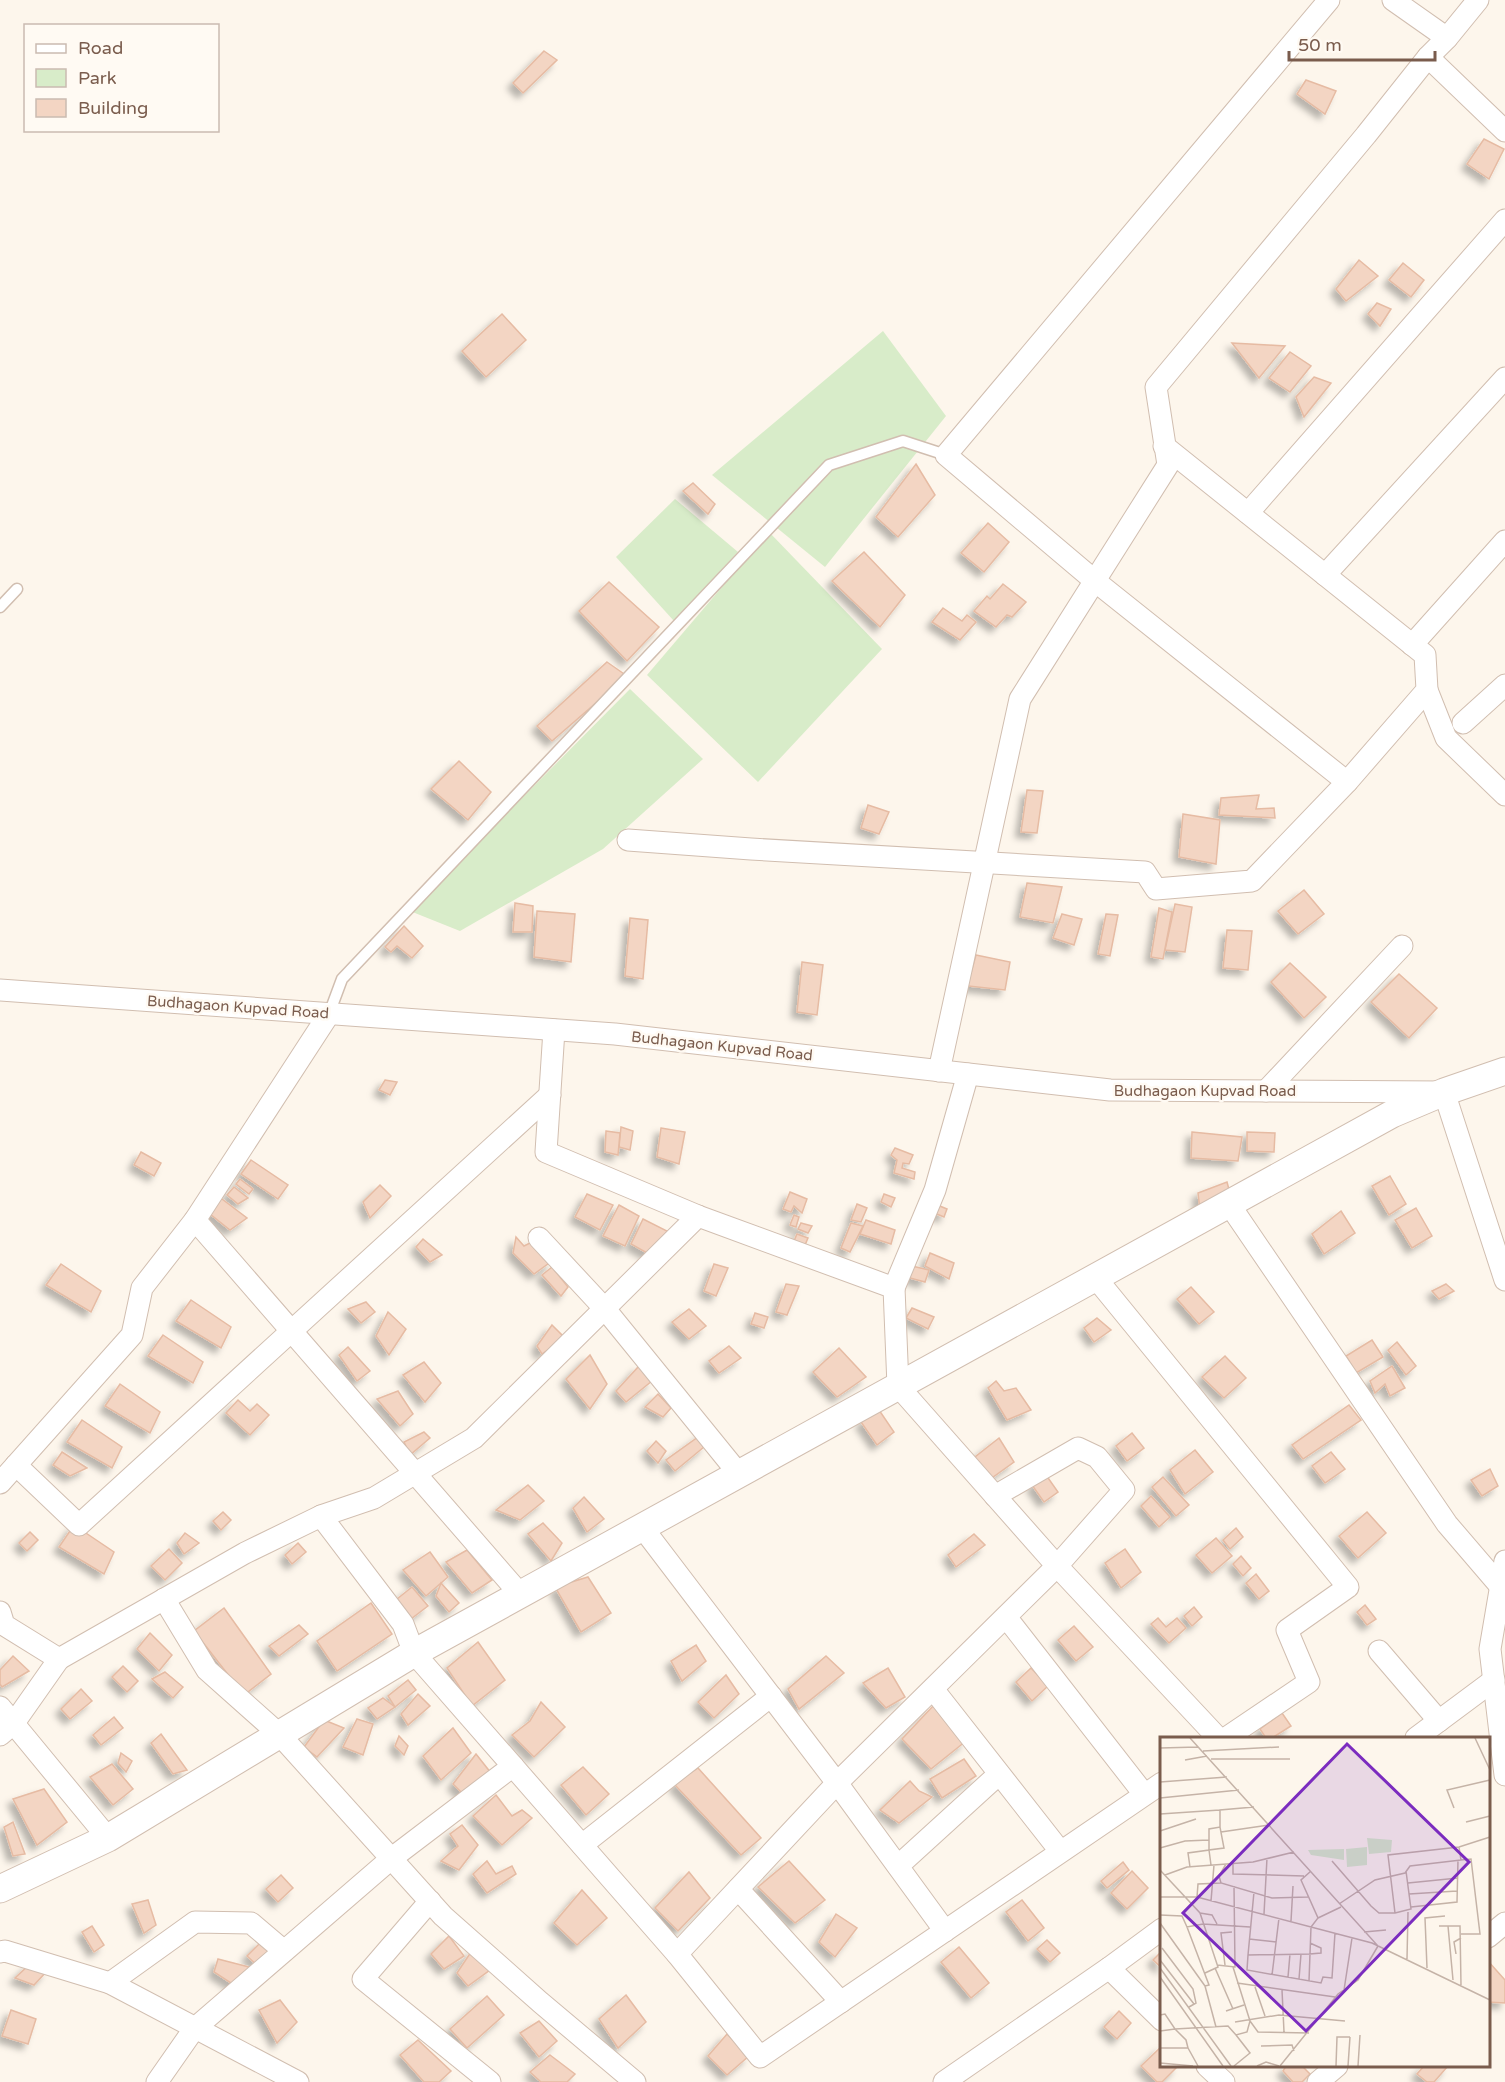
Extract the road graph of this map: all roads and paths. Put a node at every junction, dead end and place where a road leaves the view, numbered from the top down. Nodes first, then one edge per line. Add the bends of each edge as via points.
1 (1329, 0) edge
2 (1393, 0) edge
3 (1478, 0) edge
4 (1447, 38) junction
5 (1428, 57) junction
6 (1505, 131) edge
7 (1505, 220) edge
8 (1505, 378) edge
9 (1164, 447) junction
10 (946, 455) junction
11 (1248, 513) junction
12 (1505, 542) edge
13 (1325, 575) junction
14 (1095, 581) junction
15 (17, 590) dead end
16 (0, 607) edge
17 (1412, 645) junction
18 (1505, 685) edge
19 (1427, 690) junction
20 (1463, 723) dead end
21 (1347, 782) junction
22 (1505, 795) edge
23 (628, 840) dead end
24 (984, 862) junction
25 (1402, 946) dead end
26 (2, 993) edge
27 (329, 1014) junction
28 (554, 1030) junction
29 (939, 1071) junction
30 (1505, 1071) edge
31 (968, 1074) junction
32 (1266, 1091) junction
33 (1444, 1092) junction
34 (550, 1095) junction
35 (1229, 1204) junction
36 (698, 1216) junction
37 (195, 1220) junction
38 (539, 1238) dead end
39 (1095, 1277) junction
40 (1505, 1280) edge
41 (894, 1288) junction
42 (604, 1309) junction
43 (291, 1331) junction
44 (898, 1386) junction
45 (16, 1465) junction
46 (415, 1474) junction
47 (739, 1474) junction
48 (0, 1483) edge
49 (995, 1496) junction
50 (321, 1516) junction
51 (642, 1527) junction
52 (1505, 1561) edge
53 (1057, 1566) junction
54 (1501, 1587) junction
55 (520, 1594) junction
56 (164, 1599) junction
57 (0, 1612) edge
58 (1005, 1617) junction
59 (1379, 1651) dead end
60 (414, 1653) junction
61 (59, 1659) junction
62 (1494, 1680) junction
63 (933, 1689) junction
64 (771, 1696) junction
65 (0, 1707) edge
66 (1439, 1721) junction
67 (7, 1729) edge
68 (279, 1734) junction
69 (1217, 1737) edge
70 (1227, 1737) edge
71 (1417, 1737) edge
72 (513, 1766) junction
73 (999, 1774) junction
74 (1505, 1775) edge
75 (837, 1784) junction
76 (1153, 1789) edge
77 (108, 1838) junction
78 (582, 1845) junction
79 (1060, 1851) junction
80 (392, 1858) junction
81 (898, 1866) junction
82 (0, 1889) edge
83 (738, 1889) junction
84 (430, 1901) junction
85 (1505, 1923) edge
86 (1160, 1930) edge
87 (945, 1931) junction
88 (1490, 1935) edge
89 (0, 1952) edge
90 (284, 1952) junction
91 (677, 1954) junction
92 (1109, 1968) junction
93 (110, 1983) junction
94 (841, 2002) junction
95 (1160, 2019) edge
96 (194, 2029) junction
97 (1209, 2067) edge
98 (1336, 2067) edge
99 (157, 2082) edge
100 (298, 2082) edge
101 (490, 2082) edge
102 (636, 2082) edge
103 (944, 2082) edge
104 (1224, 2082) edge
105 (1318, 2082) edge

1 - 10 street
2 - 4 street
3 - 4 street
4 - 5 street
5 - 6 street
5 - 9 street via 1156,387
7 - 11 street
8 - 13 street
9 - 11 street
9 - 14 street via 1168,465
10 - 14 street
10 - 27 lane via 903,441 829,465 342,979
11 - 13 street
12 - 17 street
13 - 17 street
14 - 21 street
14 - 24 street via 1020,699
15 - 16 lane
17 - 19 street via 1425,655
18 - 20 street
19 - 21 street
19 - 22 street via 1446,738
21 - 24 street via 1252,881 1156,889 1145,872
23 - 24 street
24 - 29 street
25 - 32 street
26 - 27 street, Budhagaon Kupvad Road
27 - 28 street, Budhagaon Kupvad Road
27 - 37 street
28 - 29 street, Budhagaon Kupvad Road
28 - 34 street
29 - 31 street, Budhagaon Kupvad Road
30 - 33 street
31 - 32 street, Budhagaon Kupvad Road via 1110,1090
31 - 41 street via 935,1191
32 - 33 street, Budhagaon Kupvad Road
33 - 35 street via 1392,1114
33 - 40 street
34 - 36 street via 546,1152
34 - 43 street
35 - 39 street
35 - 54 street via 1447,1524
36 - 41 street
36 - 42 street
37 - 43 street
37 - 45 street via 142,1288 132,1335
38 - 42 street
39 - 44 street
39 - 70 street via 1348,1587 1287,1630 1308,1682
41 - 44 street
42 - 46 street via 474,1438
42 - 47 street
43 - 45 street via 78,1525
43 - 46 street
44 - 47 street
44 - 49 street
45 - 48 street
46 - 50 street via 374,1498
46 - 55 street
47 - 51 street
49 - 53 street
49 - 53 street via 1078,1448 1097,1458 1124,1490
50 - 56 street
50 - 60 street via 403,1624
51 - 55 street
51 - 64 street
52 - 54 street
53 - 58 street
53 - 69 street
54 - 62 street via 1490,1649
55 - 60 street
56 - 61 street
56 - 68 street via 207,1670
57 - 61 street via 3,1625
58 - 63 street
58 - 76 street
59 - 66 street
60 - 68 street
60 - 72 street
61 - 67 street
62 - 66 street
62 - 74 street
63 - 73 street
63 - 75 street
64 - 75 street
64 - 78 street
65 - 67 street
66 - 71 street
67 - 77 street
68 - 77 street
68 - 80 street
72 - 78 street
72 - 80 street
73 - 79 street
73 - 81 street
75 - 81 street
75 - 83 street
76 - 79 street
77 - 82 street
78 - 91 street
79 - 87 street
80 - 84 street
80 - 90 street
81 - 87 street
83 - 91 street
83 - 94 street
84 - 101 street via 363,1979
84 - 102 street via 540,2002
85 - 88 street
86 - 92 street
87 - 94 street
89 - 93 street
90 - 93 street via 251,1923 195,1922
90 - 96 street
91 - 94 street via 760,2057
92 - 95 street
92 - 103 street
93 - 96 street
96 - 99 street
96 - 100 street
97 - 104 street
98 - 105 street

